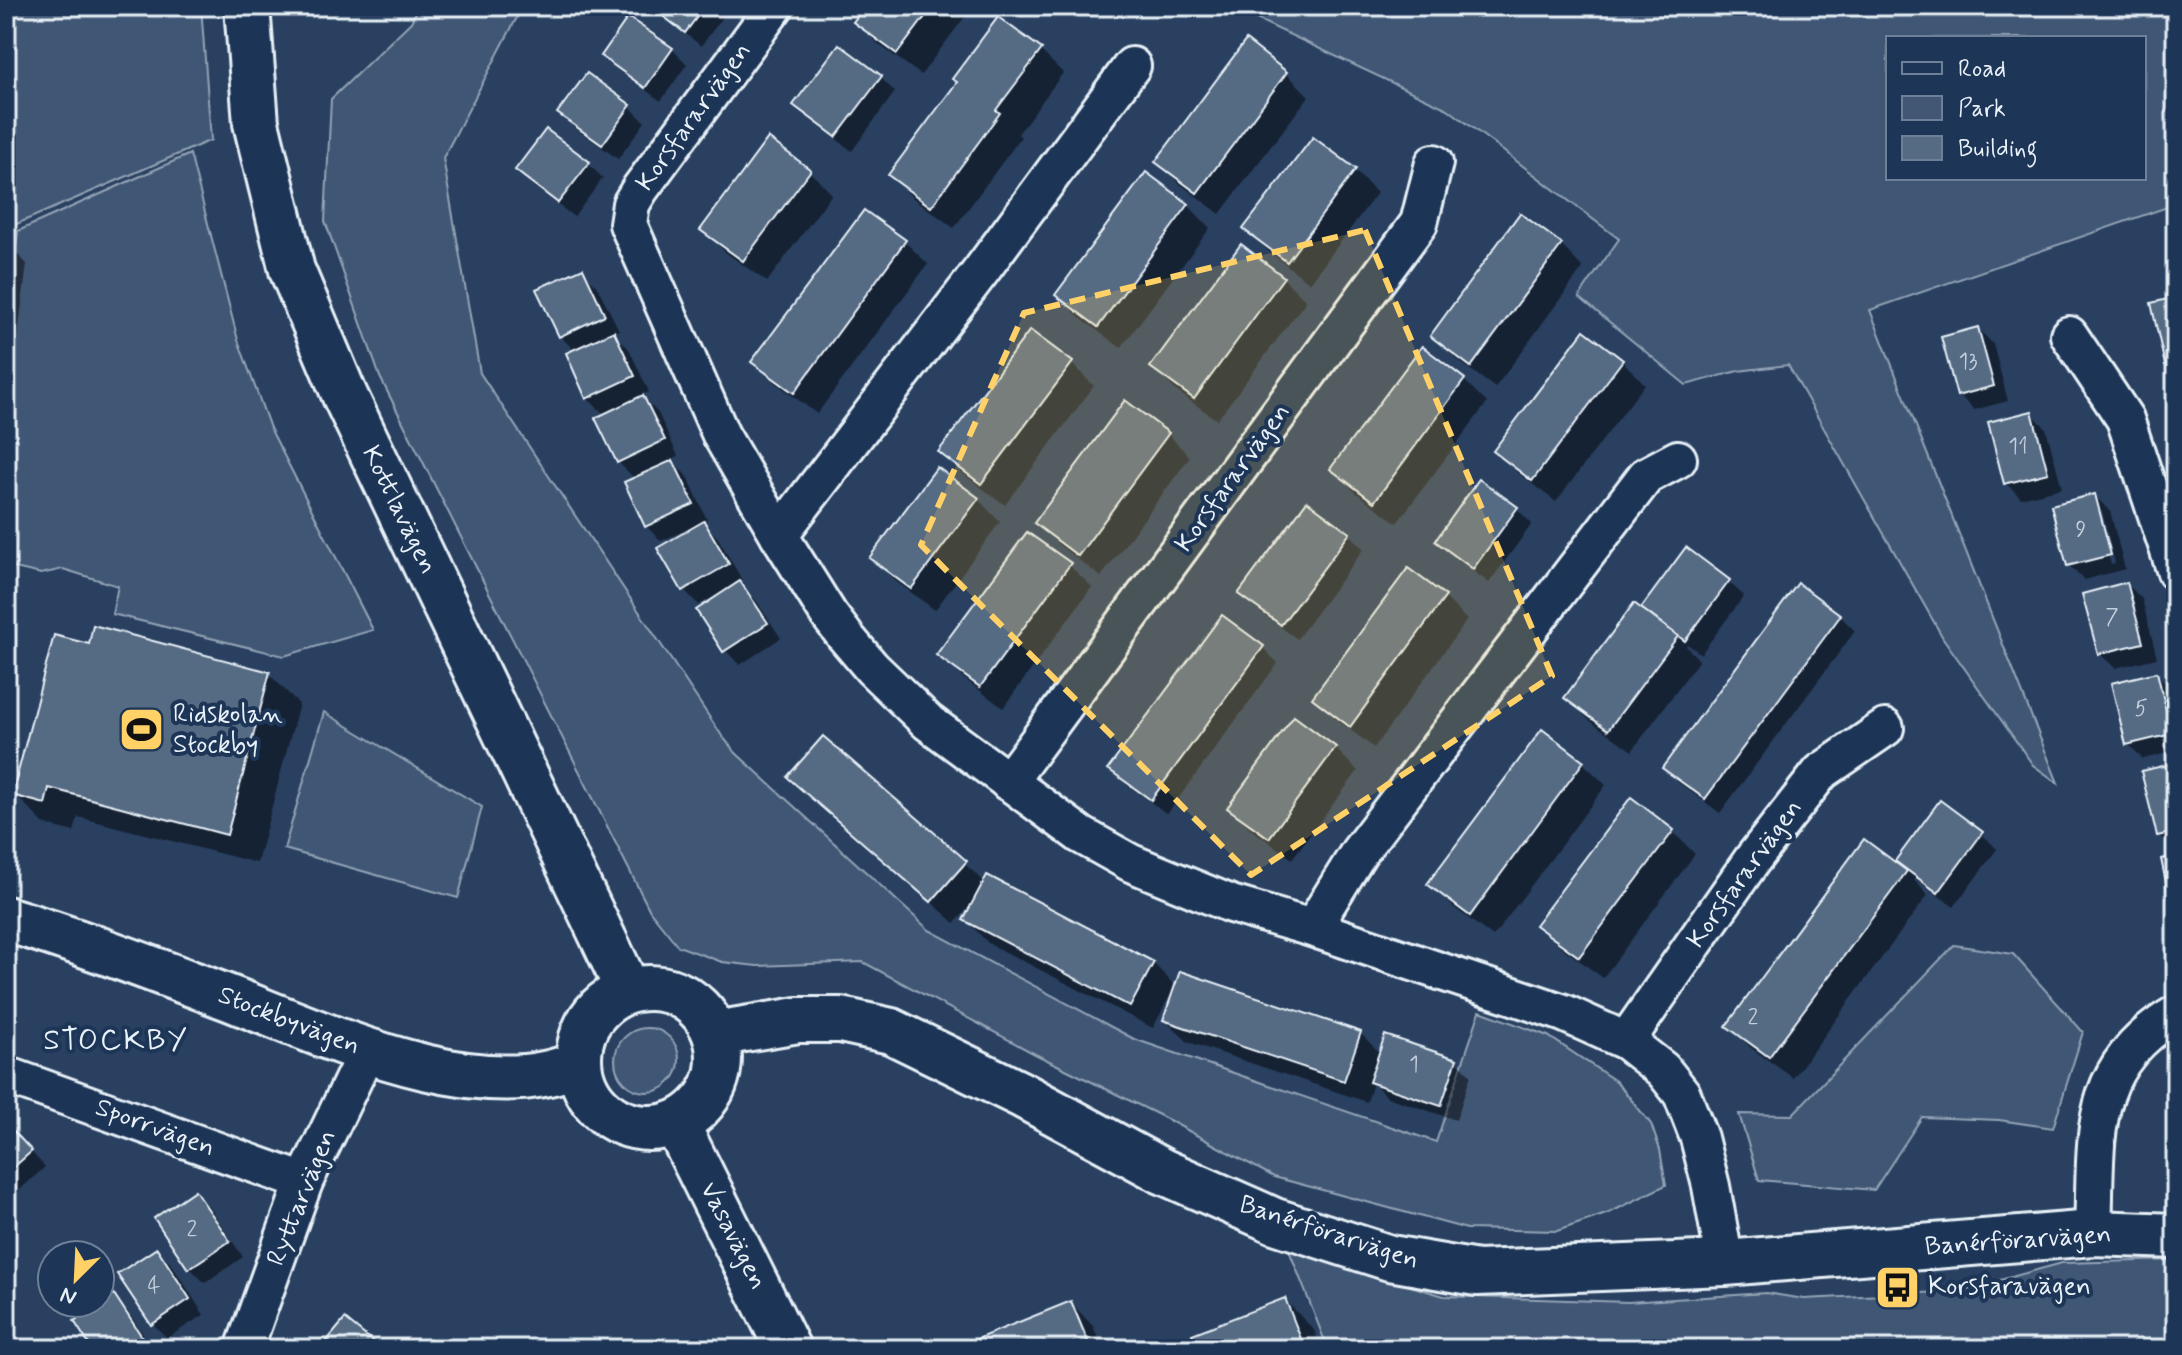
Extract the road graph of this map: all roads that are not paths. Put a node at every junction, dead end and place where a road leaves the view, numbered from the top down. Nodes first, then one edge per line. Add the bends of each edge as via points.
1 (247, 6) edge
2 (775, 6) edge
3 (1132, 66) dead end
4 (1434, 163) dead end
5 (2069, 335) dead end
6 (1678, 459) dead end
7 (779, 535) junction
8 (2176, 572) edge
9 (1885, 728) dead end
10 (1008, 782) junction
11 (6, 919) edge
12 (1312, 928) junction
13 (628, 990) junction
14 (2176, 1014) edge
15 (715, 1034) junction
16 (1626, 1041) junction
17 (367, 1051) junction
18 (578, 1063) junction
19 (6, 1075) edge
20 (676, 1123) junction
21 (304, 1182) junction
22 (2093, 1233) junction
23 (2176, 1236) edge
24 (1725, 1263) junction
25 (244, 1349) edge
26 (788, 1349) edge

1 - 13 street, Kottlavägen via 256,123 292,270 345,396
2 - 7 street, Korsfararvägen via 640,189 628,224 721,435
3 - 7 street
4 - 10 street, Korsfararvägen via 1419,223
5 - 8 street via 2125,419
6 - 12 street via 1646,476 1626,500 1359,852
7 - 10 street, Korsfararvägen via 829,615 872,668 928,722
9 - 16 street, Korsfararvägen via 1821,772 1752,860
10 - 12 street, Korsfararvägen via 1081,835 1131,863 1231,904
11 - 17 street, Stockbyvägen
12 - 16 street, Korsfararvägen via 1564,1013
13 - 15 street via 653,987 681,995 704,1013
13 - 18 street via 604,1003 589,1020
14 - 22 street via 2131,1047 2109,1084 2097,1123
15 - 20 street via 715,1083 700,1107
15 - 24 street, Banérförarvägen via 798,1020 841,1020 891,1031 1162,1171 1275,1221 1390,1258 1477,1273
16 - 24 street, Korsfararvägen via 1663,1070 1682,1094 1699,1138
17 - 18 street, Stockbyvägen via 425,1068 489,1078 558,1073
17 - 21 street, Ryttarvägen
18 - 20 street via 593,1101 613,1119 643,1128
19 - 21 street, Sporrvägen
20 - 26 street, Vasavägen
21 - 25 street, Ryttarvägen
22 - 23 street, Banérförarvägen
22 - 24 street, Banérförarvägen

